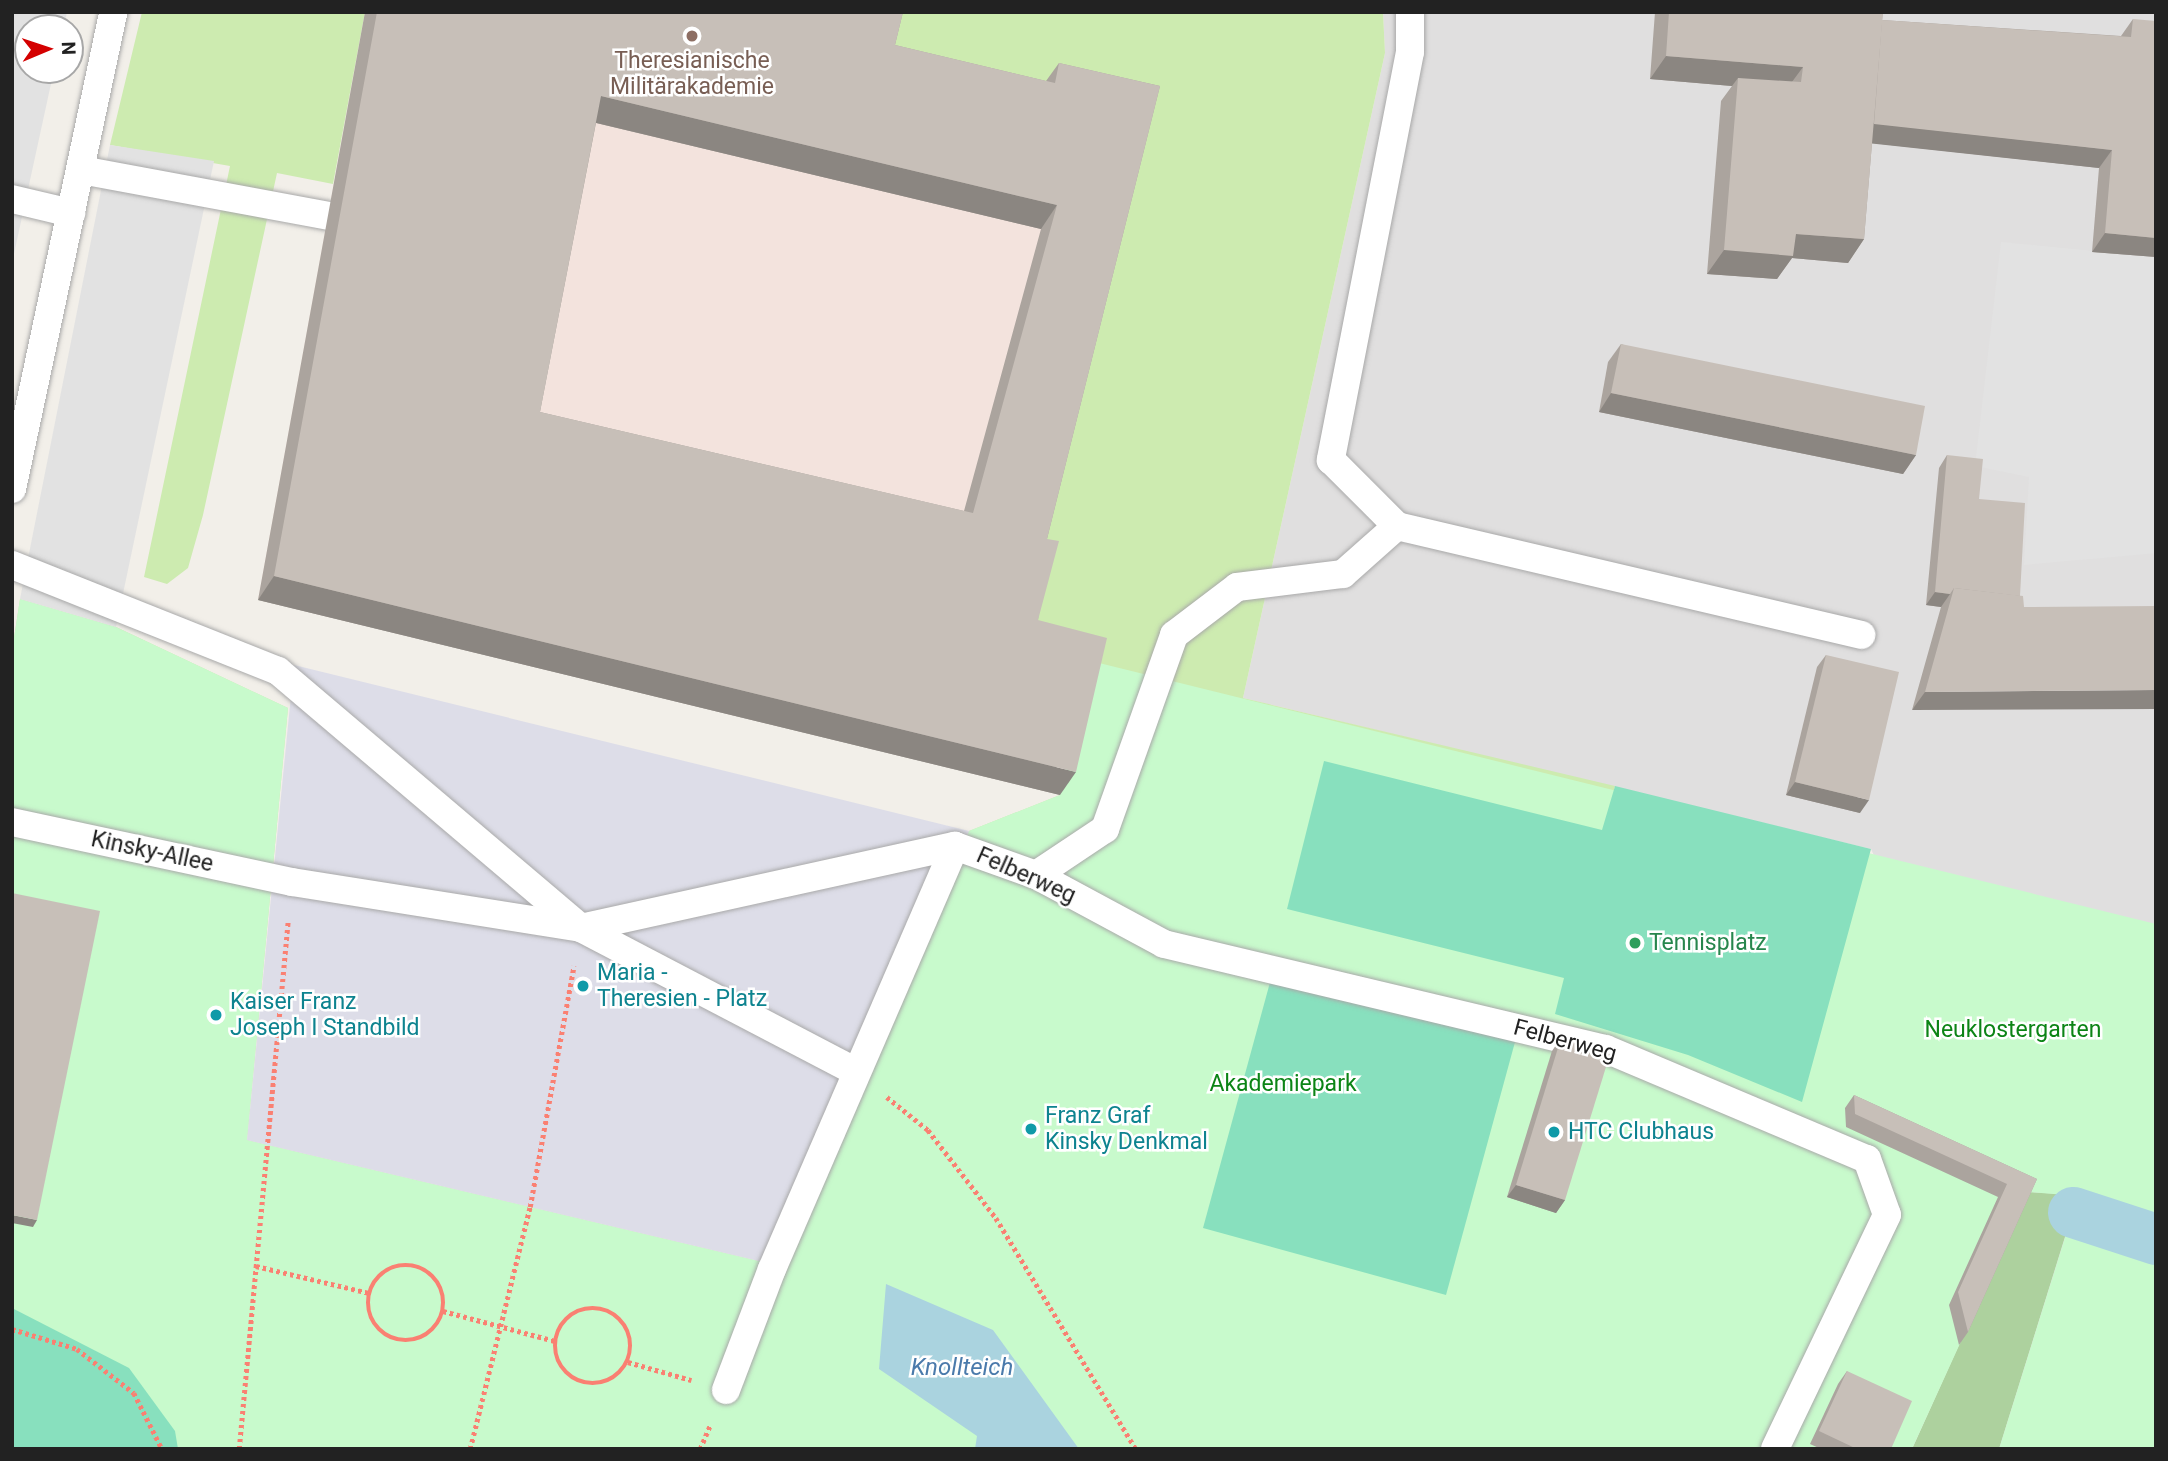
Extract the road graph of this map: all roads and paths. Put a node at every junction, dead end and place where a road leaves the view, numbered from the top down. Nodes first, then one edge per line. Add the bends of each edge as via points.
1 (113, 12) edge
2 (1410, 12) edge
3 (81, 170) junction
4 (12, 199) edge
5 (71, 213) junction
6 (328, 216) dead end
7 (12, 489) edge
8 (1397, 526) junction
9 (12, 565) edge
10 (1861, 635) dead end
11 (12, 822) edge
12 (955, 846) junction
13 (1036, 875) junction
14 (292, 882) junction
15 (581, 928) junction
16 (855, 1071) junction
17 (256, 1266) junction
18 (369, 1293) junction
19 (443, 1311) junction
20 (500, 1325) junction
21 (12, 1329) edge
22 (555, 1341) junction
23 (628, 1362) junction
24 (726, 1390) joint
25 (162, 1449) edge
26 (239, 1449) edge
27 (453, 1449) edge
28 (467, 1449) edge
29 (1136, 1449) edge
30 (1774, 1449) edge

1 - 3 lane
2 - 8 lane via 1410,52 1331,460
3 - 5 lane
3 - 6 lane
4 - 5 lane
5 - 7 lane
8 - 10 lane
8 - 13 lane via 1343,573 1237,587 1174,635 1105,830
9 - 15 lane via 278,671
11 - 14 lane, Kinsky-Allee
12 - 13 lane, Felberweg
12 - 15 lane
12 - 16 lane
13 - 30 lane, Felberweg via 1164,944 1606,1049 1867,1159 1887,1215
14 - 15 lane, Kinsky-Allee
14 - 17 path
15 - 16 lane
15 - 20 path via 530,1207
16 - 24 lane
16 - 29 path via 928,1130 996,1218
17 - 18 path
17 - 26 path
18 - 19 path via 395,1266 421,1268 440,1286
18 - 19 path via 377,1328 397,1340 431,1332
19 - 20 path
20 - 22 path
20 - 28 path
21 - 25 path via 77,1349 134,1393
22 - 23 path via 559,1364 577,1381 612,1379
22 - 23 path via 578,1311 603,1309 630,1336
23 - 24 path
27 - 28 path

